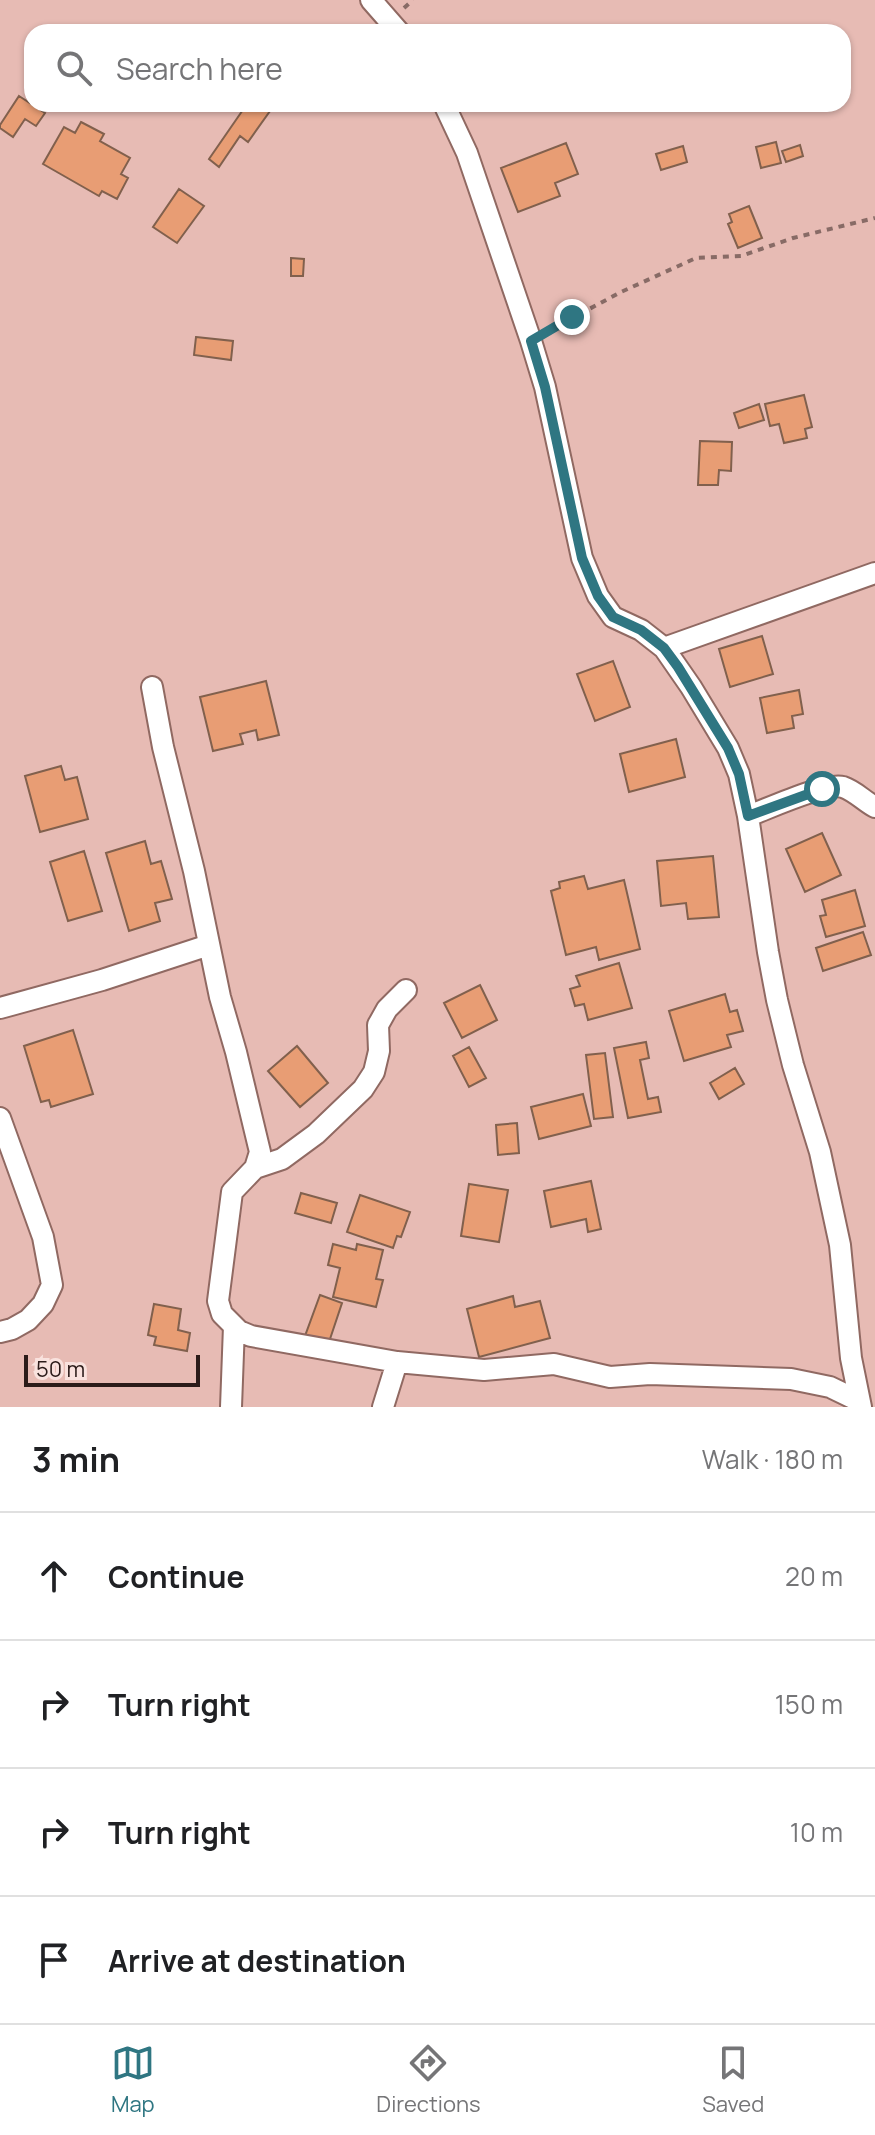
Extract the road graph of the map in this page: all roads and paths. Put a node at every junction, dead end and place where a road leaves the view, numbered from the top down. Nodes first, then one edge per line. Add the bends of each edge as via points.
1 (371, 0) edge
2 (392, 24) edge
3 (448, 112) edge
4 (875, 218) edge
5 (531, 341) junction
6 (875, 573) edge
7 (664, 648) junction
8 (152, 687) dead end
9 (875, 807) edge
10 (748, 816) junction
11 (209, 945) junction
12 (406, 990) dead end
13 (0, 1008) edge
14 (0, 1118) edge
15 (255, 1168) junction
16 (234, 1326) junction
17 (0, 1332) edge
18 (397, 1362) junction
19 (860, 1404) edge
20 (231, 1407) edge
21 (383, 1407) edge

1 - 2 street
3 - 5 street via 467,153
4 - 5 path via 741,256 696,258
5 - 7 street via 582,558 598,596 613,617
6 - 7 street
7 - 10 street via 728,748
8 - 11 street
9 - 10 street via 836,786
10 - 19 street via 775,988 840,1245
11 - 13 street
11 - 15 street via 260,1152
12 - 15 street via 378,1025 379,1051 363,1089 282,1159
14 - 17 street via 43,1237 52,1285 28,1320
15 - 16 street via 232,1192 220,1274 218,1301
16 - 18 street via 251,1336
16 - 20 street
18 - 19 street via 484,1370 554,1364 610,1377 791,1379 830,1387
18 - 21 street

